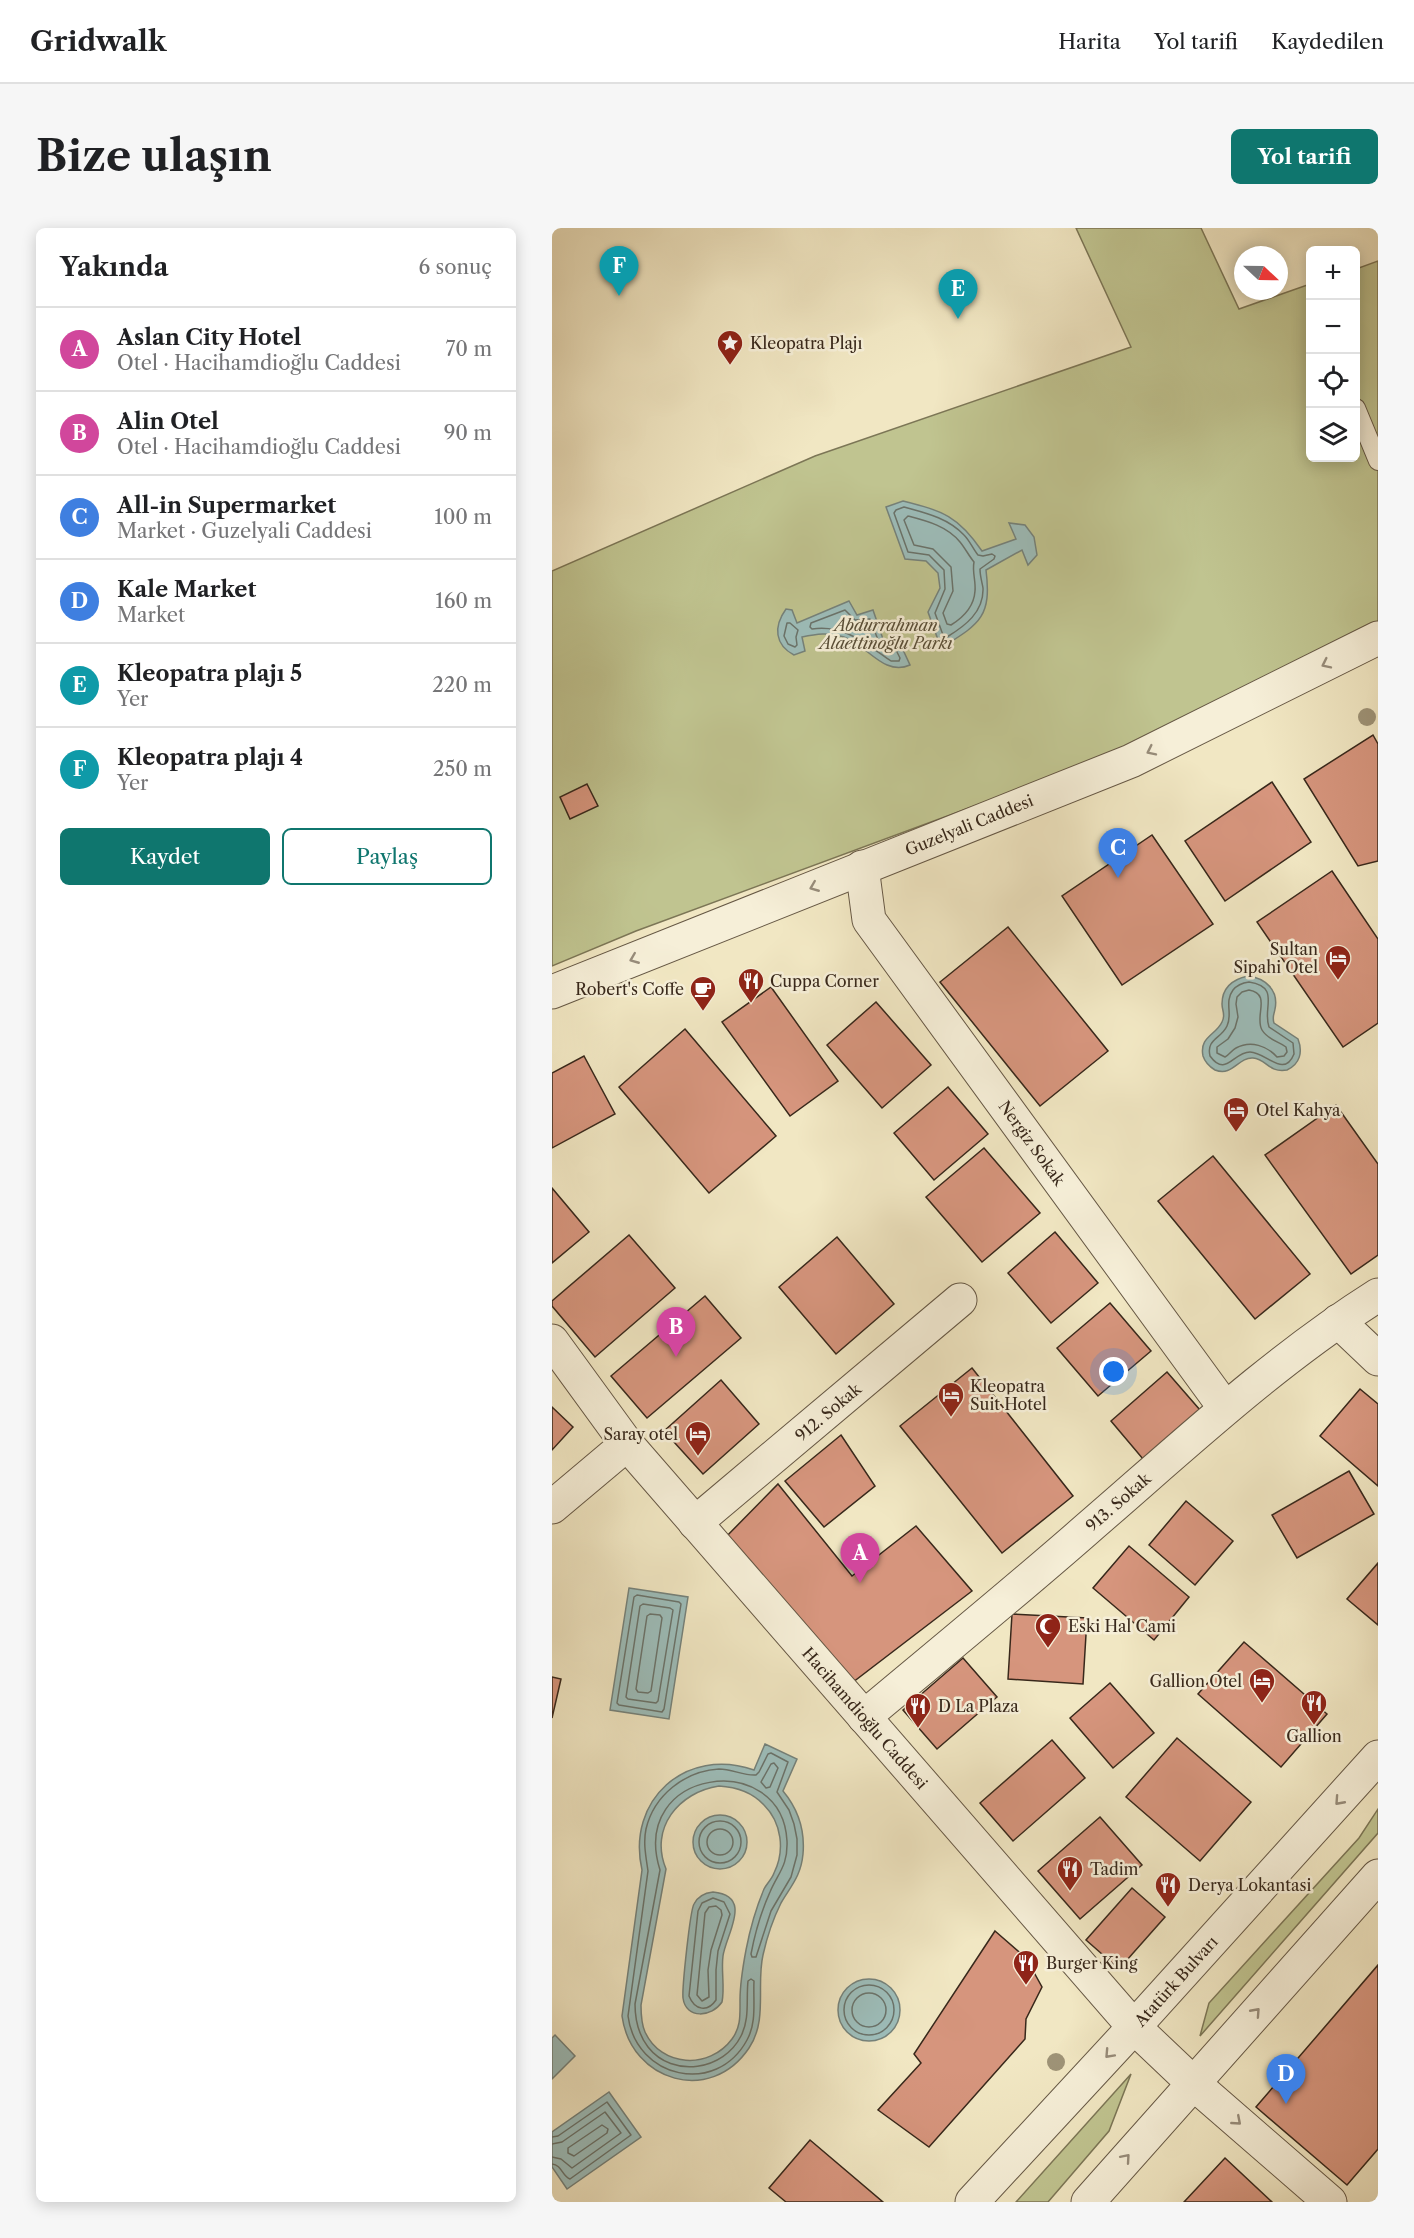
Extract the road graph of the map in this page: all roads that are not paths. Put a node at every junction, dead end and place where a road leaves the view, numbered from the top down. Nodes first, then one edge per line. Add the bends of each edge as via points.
1 (1360, 418) edge
2 (1378, 461) edge
3 (1378, 638) edge
4 (862, 867) junction
5 (552, 992) edge
6 (1378, 1295) edge
7 (960, 1300) dead end
8 (1338, 1321) junction
9 (552, 1341) edge
10 (1378, 1359) edge
11 (1225, 1408) junction
12 (627, 1444) junction
13 (552, 1507) edge
14 (695, 1523) junction
15 (864, 1717) junction
16 (1378, 1757) edge
17 (1378, 1876) edge
18 (1134, 2027) junction
19 (1193, 2083) junction
20 (972, 2202) edge
21 (1088, 2202) edge
22 (1330, 2202) edge

1 - 2 lane
3 -> 4 street, Guzelyali Caddesi via 1131,761
4 -> 5 street, Guzelyali Caddesi
4 - 11 street, Nergiz Sokak via 869,920
6 - 8 street, 913. Sokak
7 - 14 street, 912. Sokak
8 - 10 street
8 - 11 street, 913. Sokak
9 - 12 street, Hacihamdioğlu Caddesi
11 - 15 street, 913. Sokak via 1086,1531
12 - 13 street
12 - 14 street, Hacihamdioğlu Caddesi
14 - 15 street, Hacihamdioğlu Caddesi
15 - 18 street, Hacihamdioğlu Caddesi
16 -> 18 street, Atatürk Bulvarı
19 -> 17 street
18 - 19 street, Hacihamdioğlu Caddesi
18 -> 20 street, Atatürk Bulvarı
21 -> 19 street
19 -> 22 street, Hacihamdioğlu Caddesi

